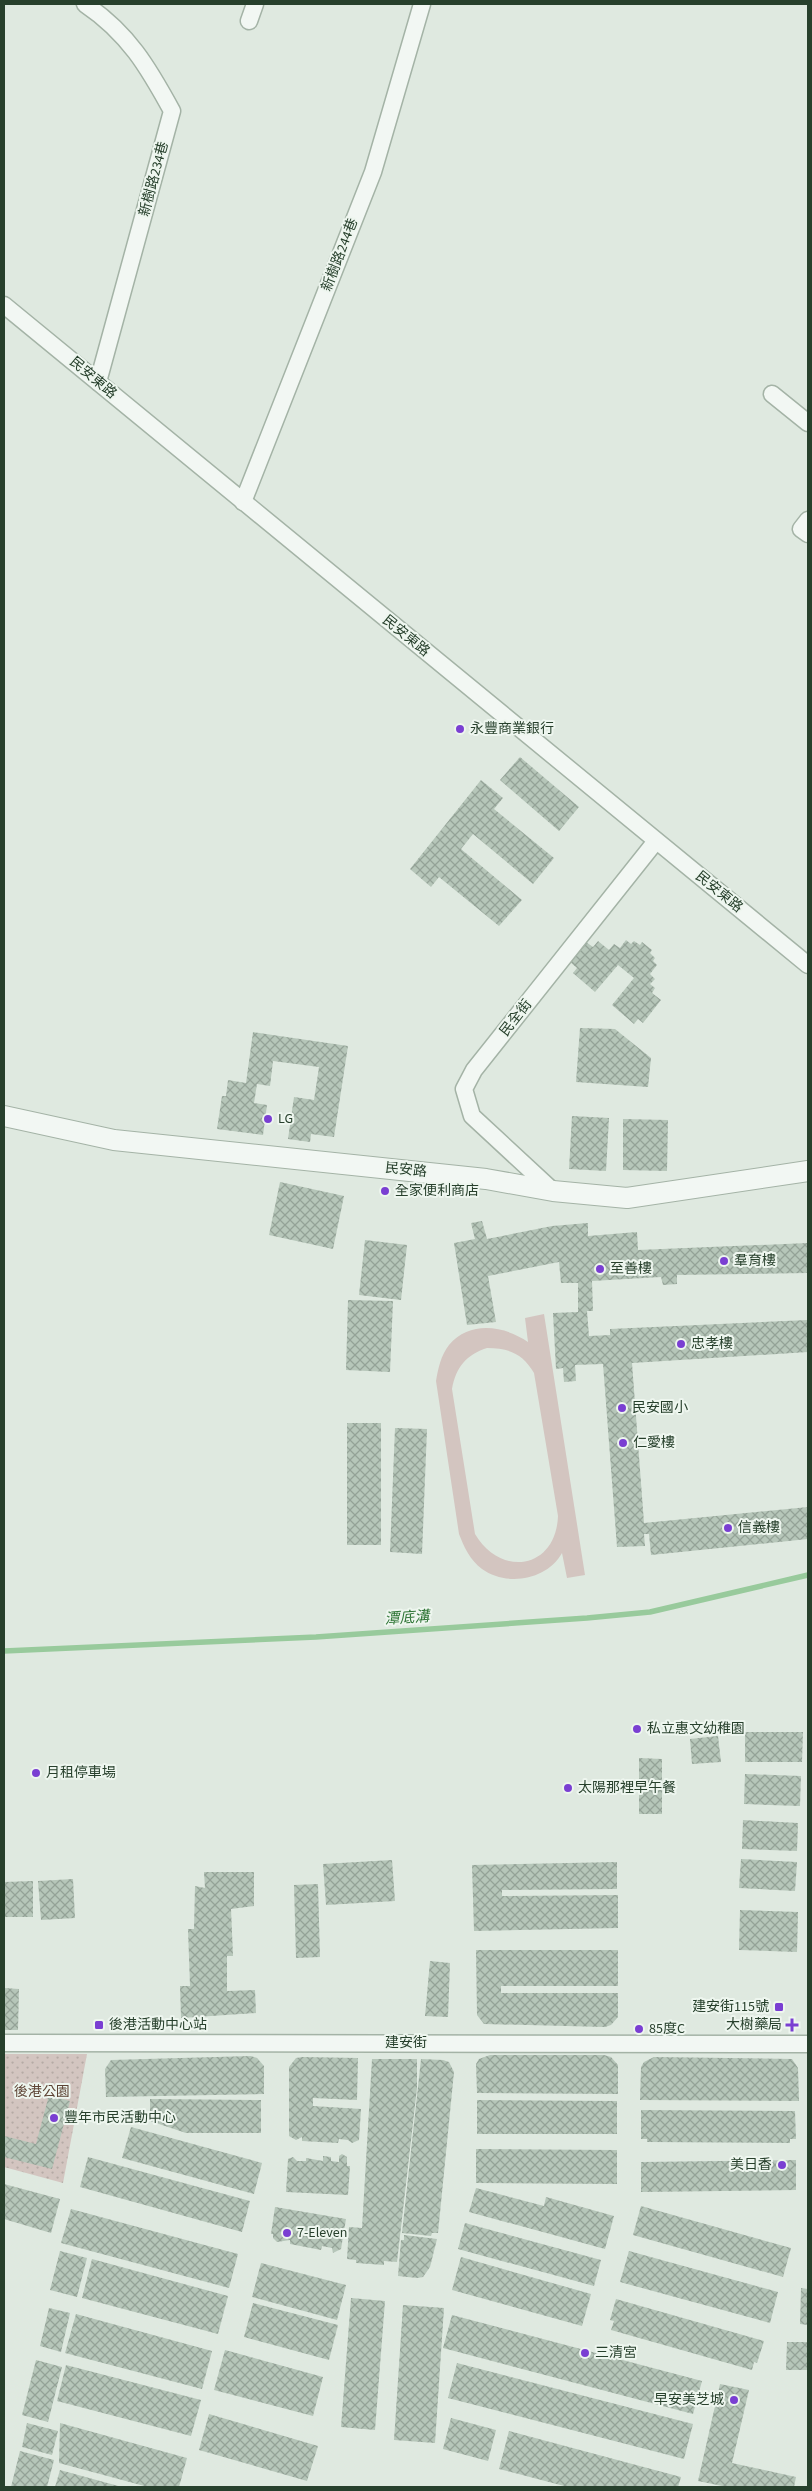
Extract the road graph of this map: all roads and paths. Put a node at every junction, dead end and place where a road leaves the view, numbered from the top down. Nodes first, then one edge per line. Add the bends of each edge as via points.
1 (85, 4) edge
2 (255, 4) edge
3 (422, 4) edge
4 (249, 21) dead end
5 (4, 305) edge
6 (98, 382) junction
7 (772, 394) dead end
8 (808, 423) edge
9 (243, 502) junction
10 (656, 841) junction
11 (808, 965) edge
12 (4, 1116) edge
13 (808, 1172) edge
14 (553, 1191) junction
15 (4, 2043) edge
16 (808, 2044) edge

1 - 6 street, 新樹路234巷 via 106,18 145,63 172,111
2 - 4 street
3 - 9 street, 新樹路244巷 via 373,172
5 - 6 street, 民安東路
6 - 9 street, 民安東路
7 - 8 street
9 - 10 street, 民安東路
10 - 11 street, 民安東路
10 - 14 street, 民全街 via 474,1070 464,1089 472,1116
12 - 14 street, 民安路 via 114,1140 486,1179
13 - 14 street, 民安路 via 627,1198
15 - 16 street, 建安街

